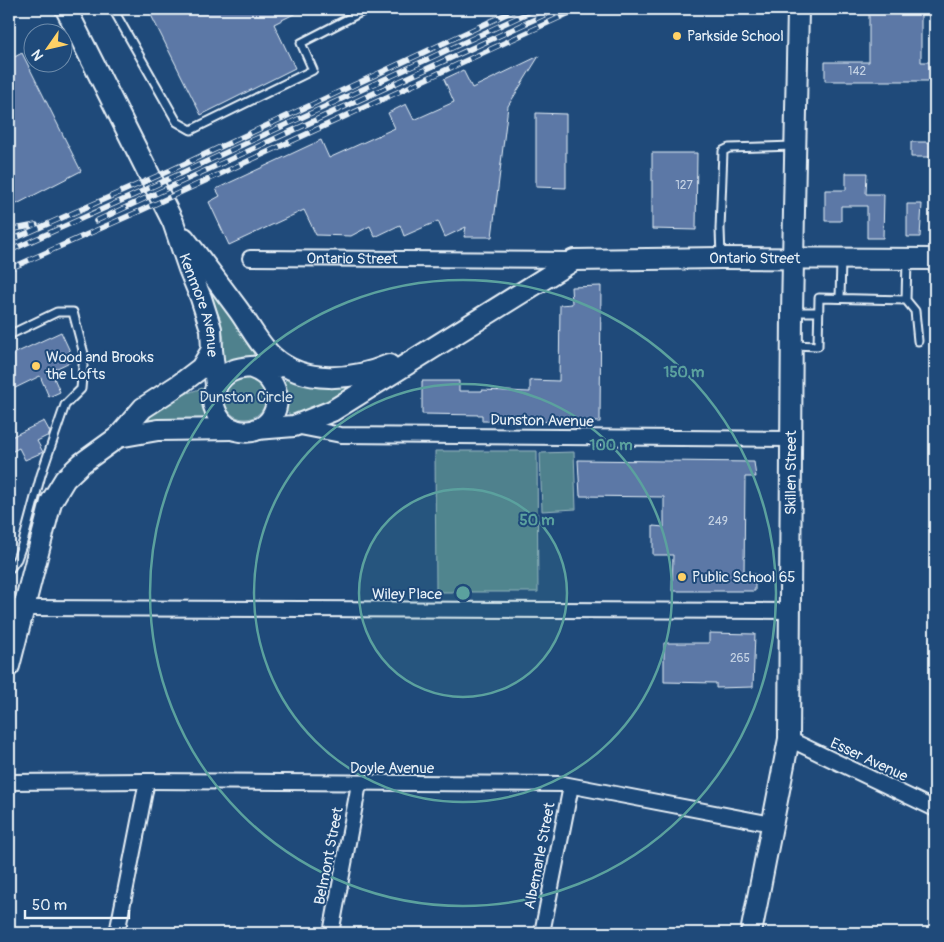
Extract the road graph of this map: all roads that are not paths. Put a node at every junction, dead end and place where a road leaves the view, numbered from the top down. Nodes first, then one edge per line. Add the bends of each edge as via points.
1 (66, 9) edge
2 (113, 9) edge
3 (367, 9) edge
4 (798, 9) edge
5 (795, 146) junction
6 (173, 222) junction
7 (250, 258) dead end
8 (721, 258) junction
9 (794, 258) junction
10 (841, 258) junction
11 (907, 259) junction
12 (935, 259) edge
13 (574, 260) junction
14 (840, 298) junction
15 (906, 300) junction
16 (792, 312) junction
17 (819, 312) junction
18 (9, 335) edge
19 (918, 341) dead end
20 (437, 345) junction
21 (792, 345) junction
22 (268, 367) junction
23 (210, 374) junction
24 (294, 426) junction
25 (233, 429) junction
26 (258, 429) junction
27 (118, 437) junction
28 (791, 439) junction
29 (9, 570) edge
30 (17, 604) edge
31 (790, 611) junction
32 (9, 666) edge
33 (789, 739) junction
34 (9, 782) edge
35 (147, 782) junction
36 (359, 784) junction
37 (571, 786) junction
38 (935, 809) edge
39 (772, 824) junction
40 (117, 933) edge
41 (331, 933) edge
42 (542, 933) edge
43 (751, 933) edge

1 - 6 street, Kenmore Avenue
2 - 3 lane via 177,122 191,130 313,70 301,43
4 - 5 street, Skillen Street
5 - 8 lane via 729,148 723,151
5 - 9 street, Skillen Street
6 - 22 street, Kenmore Avenue via 273,357
6 - 23 street, Kenmore Avenue via 211,329
7 - 13 street, Ontario Street
8 - 9 street, Ontario Street
8 - 13 street, Ontario Street
9 - 10 street, Ontario Street
9 - 16 street, Skillen Street
10 - 11 street, Ontario Street
10 - 14 lane
11 - 12 street, Ontario Street
11 - 15 lane
13 - 20 street
14 - 15 lane
14 - 17 lane via 819,298
15 - 19 lane via 915,311
16 - 17 lane
16 - 21 street, Skillen Street
17 - 21 lane via 818,346
18 - 29 lane via 57,312 73,312 84,354 81,389 64,405 17,560
20 - 22 street via 373,372 346,377 316,376
20 - 24 street via 332,411
21 - 28 street, Skillen Street
22 - 23 street via 244,367
22 - 26 street via 278,398 273,416
23 - 25 street via 217,415
23 - 27 street, Kenmore Avenue via 143,408
24 - 26 street
24 - 28 street, Dunston Avenue via 341,435
25 - 26 street
25 - 27 street, Kenmore Avenue via 158,430
27 - 30 street, Kenmore Avenue via 65,479 51,502
28 - 31 street, Skillen Street
30 - 31 street, Wiley Place
30 - 32 street, Kenmore Avenue
31 - 33 street, Skillen Street
33 - 38 street, Esser Avenue
33 - 39 street, Skillen Street
34 - 35 street, Doyle Avenue
35 - 36 street, Doyle Avenue
35 - 40 street
36 - 37 street, Doyle Avenue
36 - 41 street, Belmont Street
37 - 39 street, Doyle Avenue
37 - 42 street, Albemarle Street
39 - 43 street, Skillen Street

